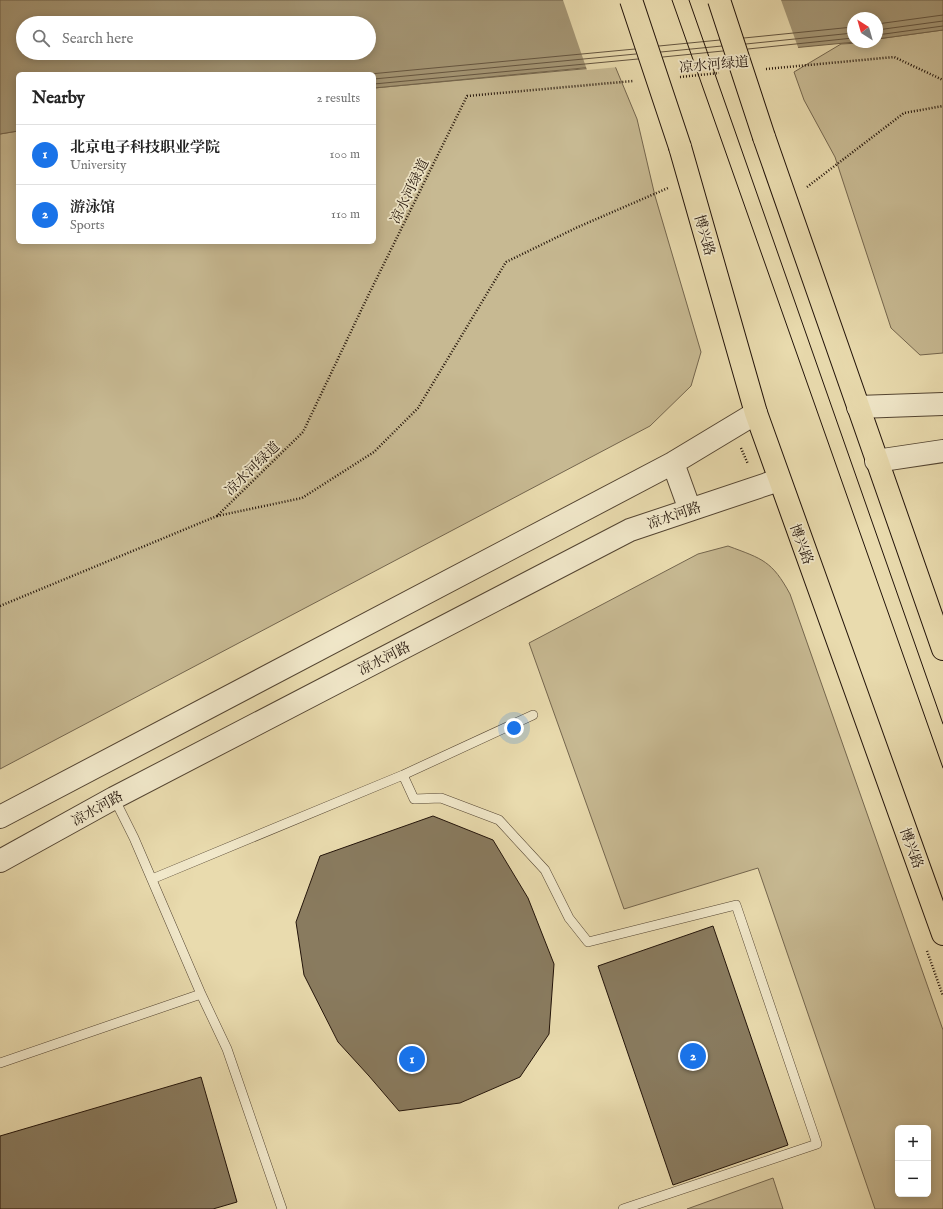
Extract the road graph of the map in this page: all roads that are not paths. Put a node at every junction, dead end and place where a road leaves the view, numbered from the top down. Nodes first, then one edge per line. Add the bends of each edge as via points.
1 (631, 0) edge
2 (720, 0) edge
3 (943, 404) edge
4 (858, 407) junction
5 (756, 413) junction
6 (943, 452) edge
7 (876, 461) junction
8 (673, 463) junction
9 (779, 480) junction
10 (690, 510) junction
11 (943, 649) edge
12 (533, 714) dead end
13 (403, 775) junction
14 (114, 798) junction
15 (0, 817) edge
16 (0, 861) edge
17 (152, 879) junction
18 (943, 934) edge
19 (201, 994) junction
20 (0, 1063) edge
21 (282, 1209) edge
22 (622, 1209) edge

1 - 5 main road, 博兴路, bridge via 680,147
2 - 4 main road, bridge via 764,137
3 - 4 street
4 - 7 main road
5 - 8 street
5 - 9 main road, 博兴路
6 - 7 street
7 - 11 main road
8 - 10 street
8 - 15 street
9 - 10 street, 凉水河路
9 - 18 main road, 博兴路
10 - 14 street, 凉水河路 via 630,530
12 - 13 lane
13 - 17 lane
13 - 22 lane via 414,799 441,798 498,820 545,870 569,918 588,942 736,905 817,1144
14 - 16 street, 凉水河路
14 - 17 lane
17 - 19 lane
19 - 20 lane
19 - 21 lane via 227,1049

